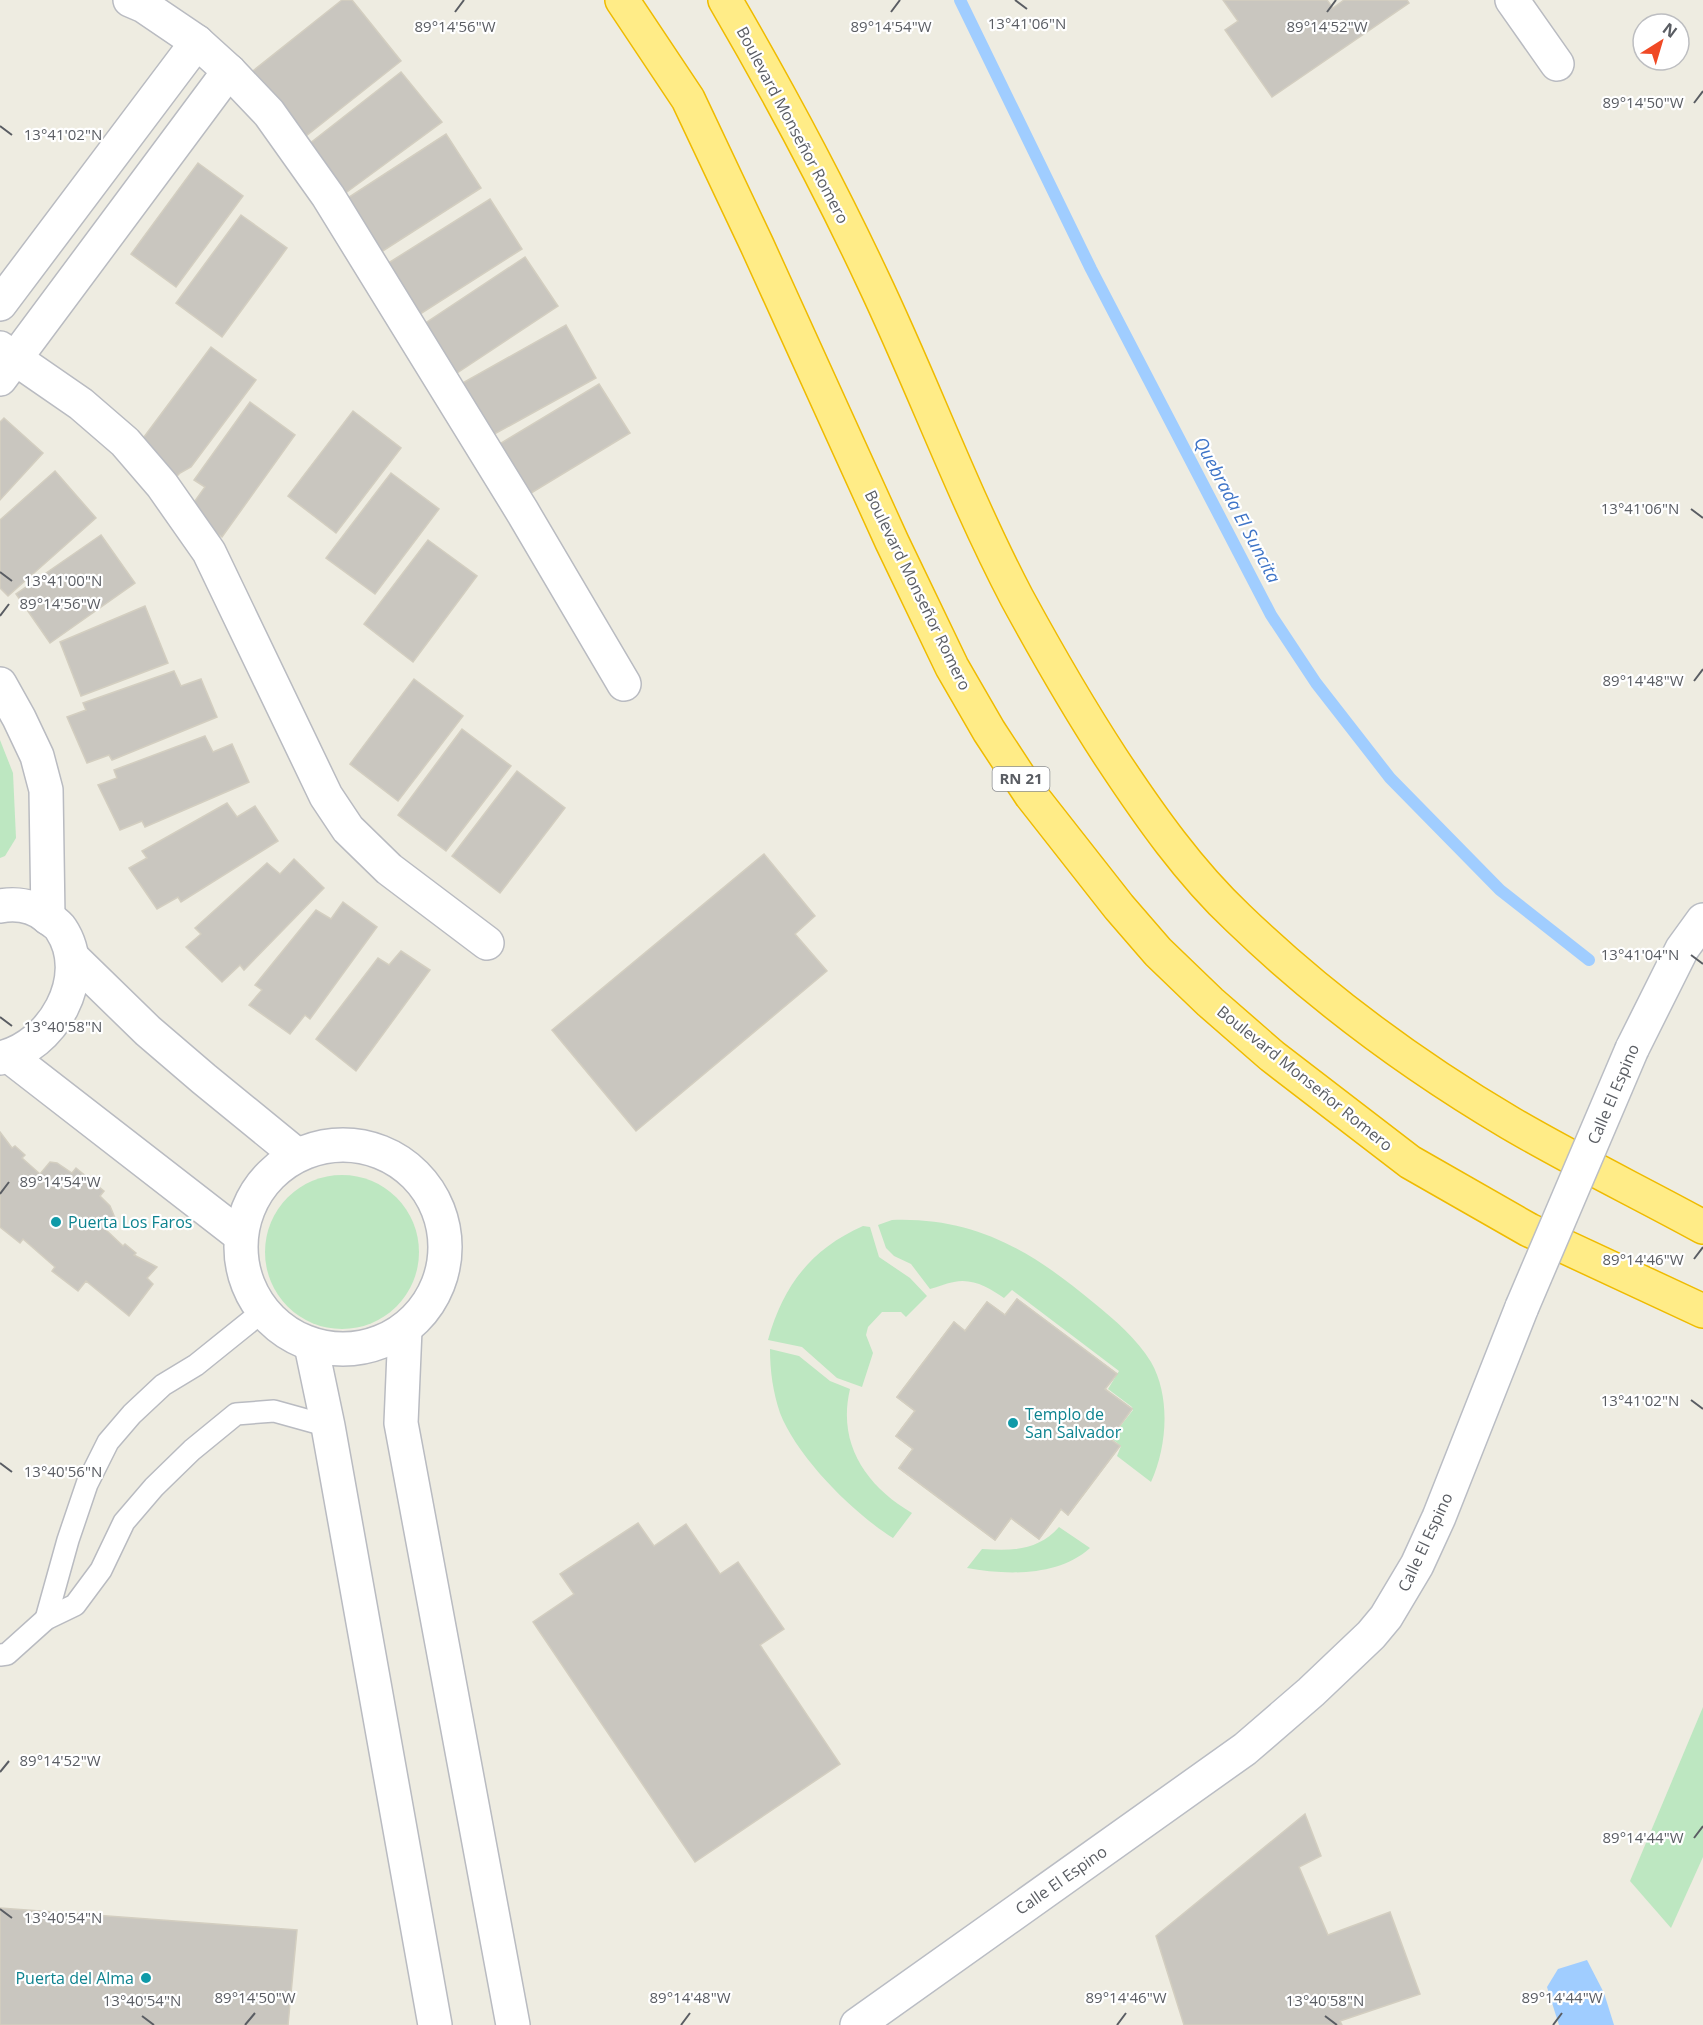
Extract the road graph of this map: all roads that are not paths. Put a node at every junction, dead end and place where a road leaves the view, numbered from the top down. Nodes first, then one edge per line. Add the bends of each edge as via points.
1 (129, 0) edge
2 (622, 0) edge
3 (725, 0) edge
4 (1512, 0) edge
5 (197, 42) junction
6 (1557, 64) dead end
7 (229, 71) junction
8 (0, 304) edge
9 (5, 362) edge
10 (0, 684) edge
11 (624, 684) dead end
12 (0, 906) edge
13 (48, 918) junction
14 (1703, 920) edge
15 (487, 943) dead end
16 (1693, 945) edge
17 (72, 957) junction
18 (4, 1057) edge
19 (297, 1155) junction
20 (1703, 1227) edge
21 (241, 1236) junction
22 (263, 1311) junction
23 (1703, 1311) edge
24 (405, 1329) junction
25 (311, 1345) junction
26 (328, 1426) junction
27 (46, 1619) junction
28 (0, 1655) edge
29 (435, 2025) edge
30 (513, 2025) edge
31 (857, 2025) edge

1 - 5 street
2 - 23 highway, Boulevard Monseñor Romero / RN 21 via 688,99 952,667 1031,795 1119,907 1210,1002 1272,1056 1410,1162 1529,1230
3 - 20 highway, Boulevard Monseñor Romero via 778,90 873,280 1016,596 1074,699 1177,851 1235,916 1373,1033 1511,1123
4 - 6 street
5 - 7 street
5 - 8 street
7 - 9 street
7 - 11 street via 269,113 328,196
9 - 15 street via 81,404 125,442 162,485 209,552 326,796 348,829 389,869
10 - 13 street via 37,756 46,790
12 - 13 street via 37,909
13 - 17 street via 60,928
14 - 16 street, Calle El Espino
16 - 31 street, Calle El Espino, bridge via 1632,1049 1522,1307 1439,1517 1417,1565 1386,1617 1311,1692 1245,1749
17 - 18 street via 73,975 57,1017 40,1038
17 - 19 street via 148,1031
18 - 21 street
19 - 21 street via 270,1175 250,1203
19 - 24 street via 331,1145 366,1147 398,1160 424,1183 440,1213 446,1245 442,1278 428,1307
21 - 22 street via 242,1263 249,1288
22 - 25 street via 285,1331
22 - 27 lane via 196,1365 163,1385 108,1442 87,1484
24 - 25 street via 376,1345 344,1350
24 - 30 street via 401,1423
25 - 26 street
26 - 27 lane via 274,1411 236,1414 161,1479 124,1522 101,1570 75,1605
26 - 29 street
27 - 28 lane via 7,1654

